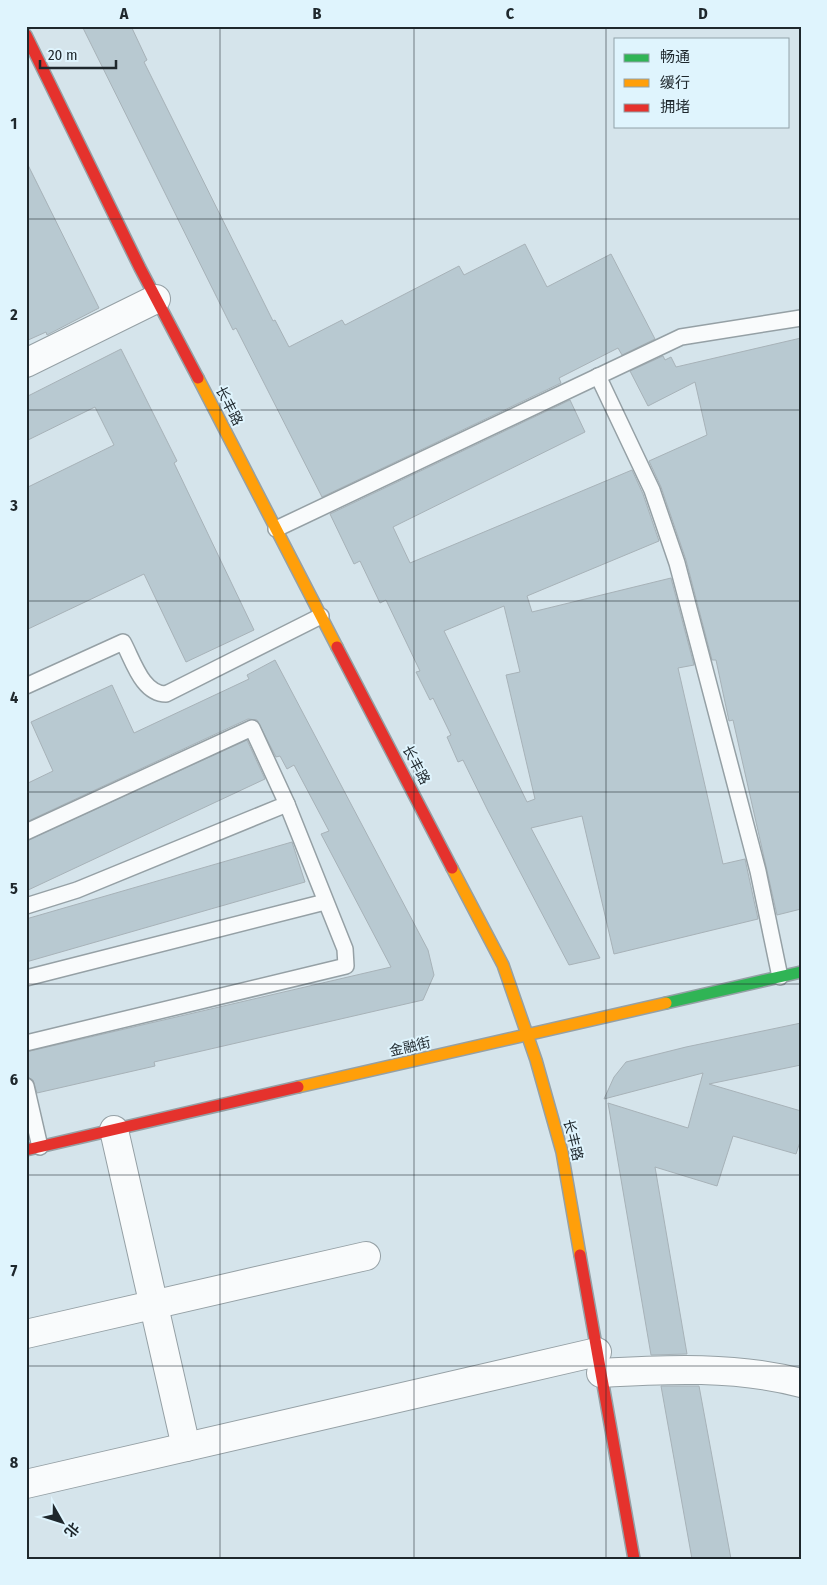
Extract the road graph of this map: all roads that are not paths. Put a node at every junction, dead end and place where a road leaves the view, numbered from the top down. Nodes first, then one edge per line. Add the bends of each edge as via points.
1 (26, 35) edge
2 (156, 299) junction
3 (801, 318) edge
4 (26, 363) edge
5 (598, 376) junction
6 (276, 528) junction
7 (321, 616) junction
8 (26, 686) edge
9 (287, 804) junction
10 (26, 832) edge
11 (325, 902) junction
12 (26, 906) edge
13 (801, 972) edge
14 (780, 977) junction
15 (26, 978) edge
16 (528, 1035) junction
17 (26, 1043) edge
18 (26, 1086) edge
19 (114, 1130) junction
20 (33, 1149) edge
21 (366, 1256) dead end
22 (154, 1305) junction
23 (26, 1334) edge
24 (599, 1362) junction
25 (801, 1384) edge
26 (186, 1447) junction
27 (26, 1484) edge
28 (634, 1559) edge

1 - 2 street, 长丰路
2 - 4 street
2 - 6 street, 长丰路
3 - 5 lane via 682,337
5 - 6 lane
5 - 14 lane via 652,490 677,563 758,872
6 - 7 street, 长丰路
7 - 8 lane via 166,694 148,688 123,642
7 - 16 street, 长丰路 via 503,965
9 - 10 lane via 252,728
9 - 11 lane
9 - 12 lane via 77,890
11 - 15 lane
11 - 17 lane via 345,949 346,966
13 - 14 street, 金融街
14 - 16 street, 金融街
16 - 19 street, 金融街
16 - 24 street, 长丰路 via 562,1152
18 - 20 lane
19 - 20 street, 金融街
19 - 22 street
21 - 22 street
22 - 23 street
22 - 26 street
24 - 25 street via 772,1375
24 - 26 street
24 - 28 street, 长丰路
26 - 27 street

